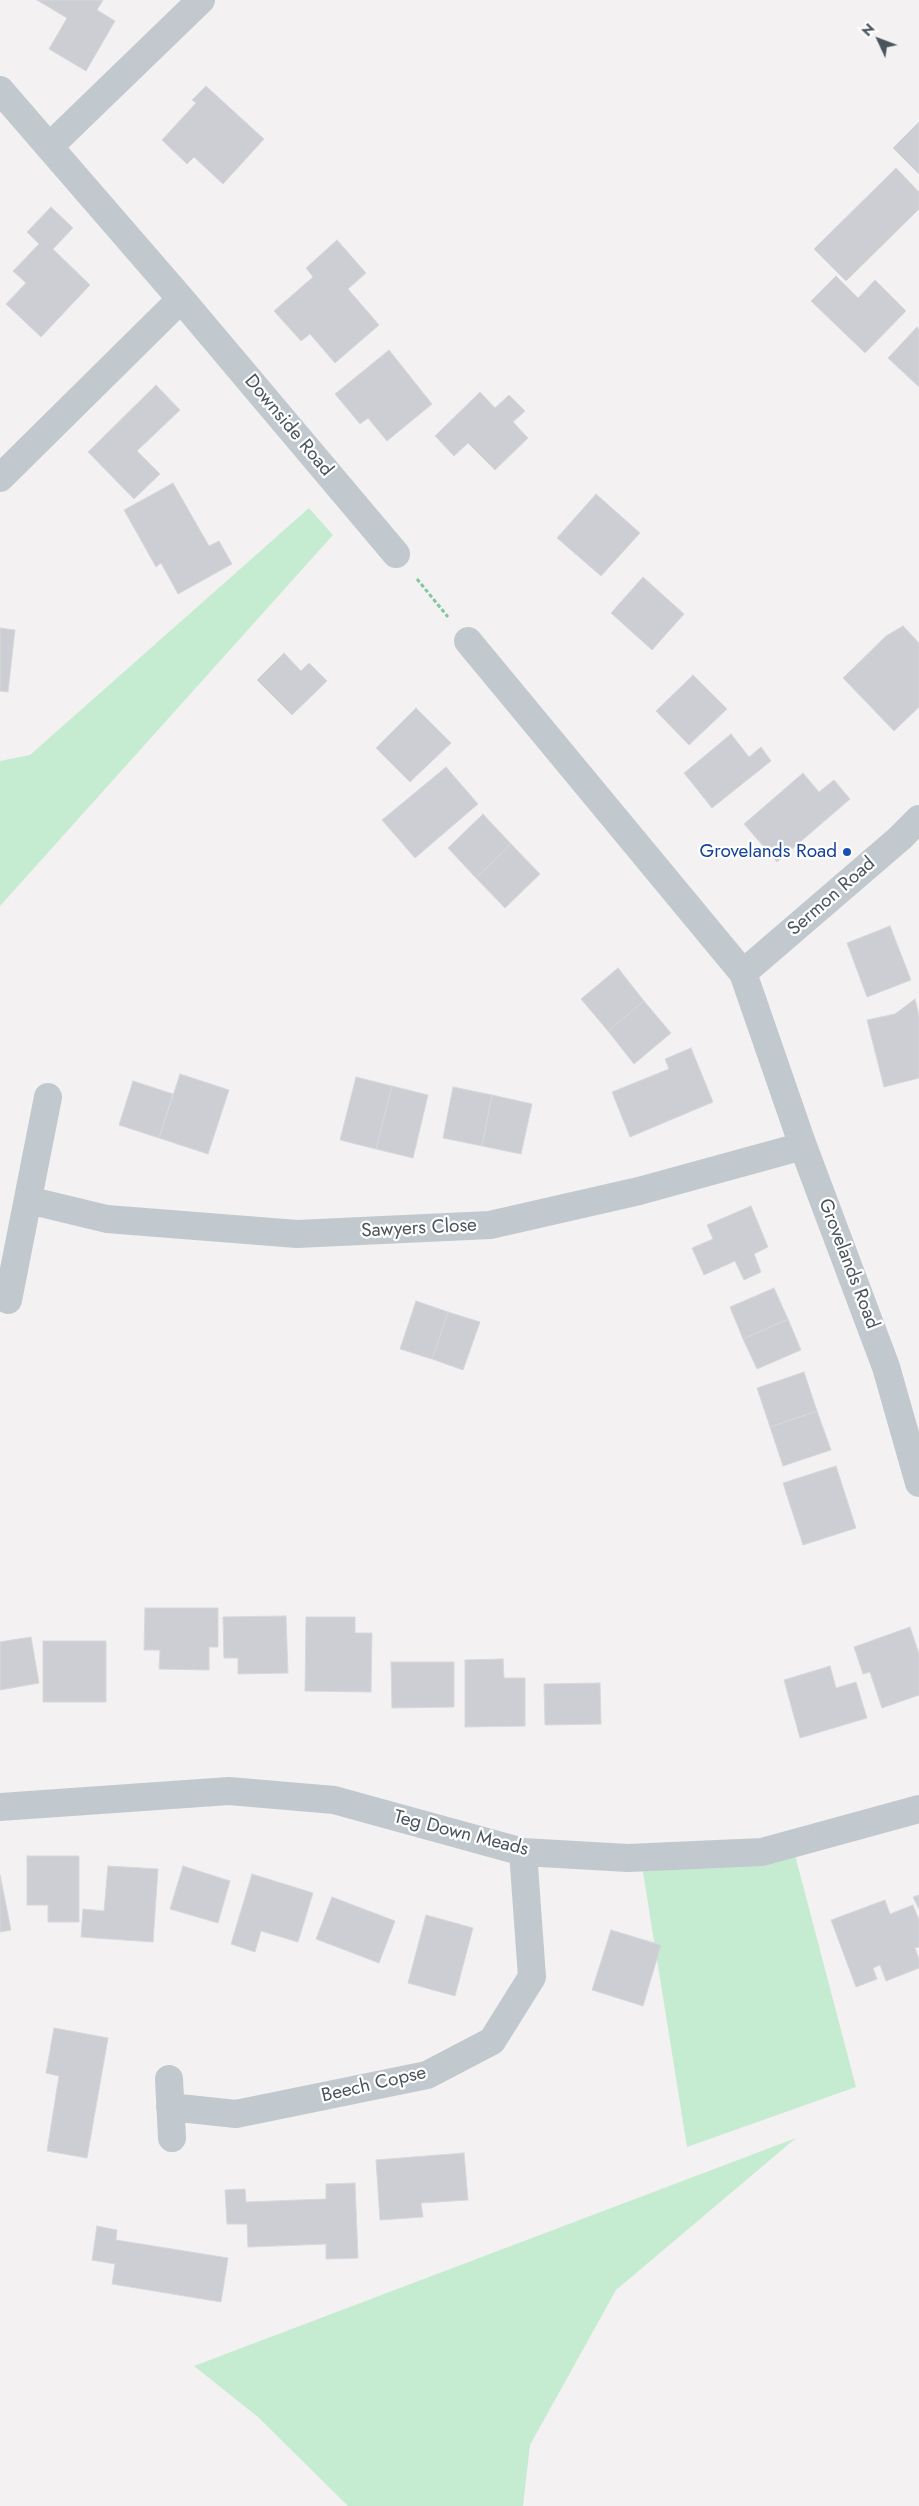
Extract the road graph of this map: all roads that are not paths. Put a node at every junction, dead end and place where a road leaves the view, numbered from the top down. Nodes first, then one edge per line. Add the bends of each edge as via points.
1 (201, 0) edge
2 (0, 90) edge
3 (49, 147) junction
4 (181, 299) junction
5 (0, 478) edge
6 (396, 554) road end
7 (468, 641) road end
8 (919, 818) edge
9 (743, 973) junction
10 (48, 1097) dead end
11 (803, 1146) junction
12 (28, 1200) junction
13 (8, 1300) dead end
14 (919, 1483) edge
15 (0, 1807) edge
16 (919, 1809) edge
17 (523, 1852) junction
18 (169, 2079) dead end
19 (170, 2107) junction
20 (172, 2138) dead end

1 - 3 street
2 - 3 street, Downside Road
3 - 4 street, Downside Road
4 - 5 street
4 - 6 street, Downside Road
7 - 9 street, Grovelands Road
8 - 9 street, Sermon Road
9 - 11 street, Grovelands Road
10 - 12 street
11 - 12 street, Sawyers Close via 639,1191 490,1225 297,1234 107,1219
11 - 14 street, Grovelands Road via 886,1368
12 - 13 street
15 - 17 street, Teg Down Meads via 229,1791 334,1800
16 - 17 street, Teg Down Meads via 762,1852 628,1858
17 - 19 street, Beech Copse via 532,1977 492,2041 427,2075 236,2114
18 - 19 street
19 - 20 street

